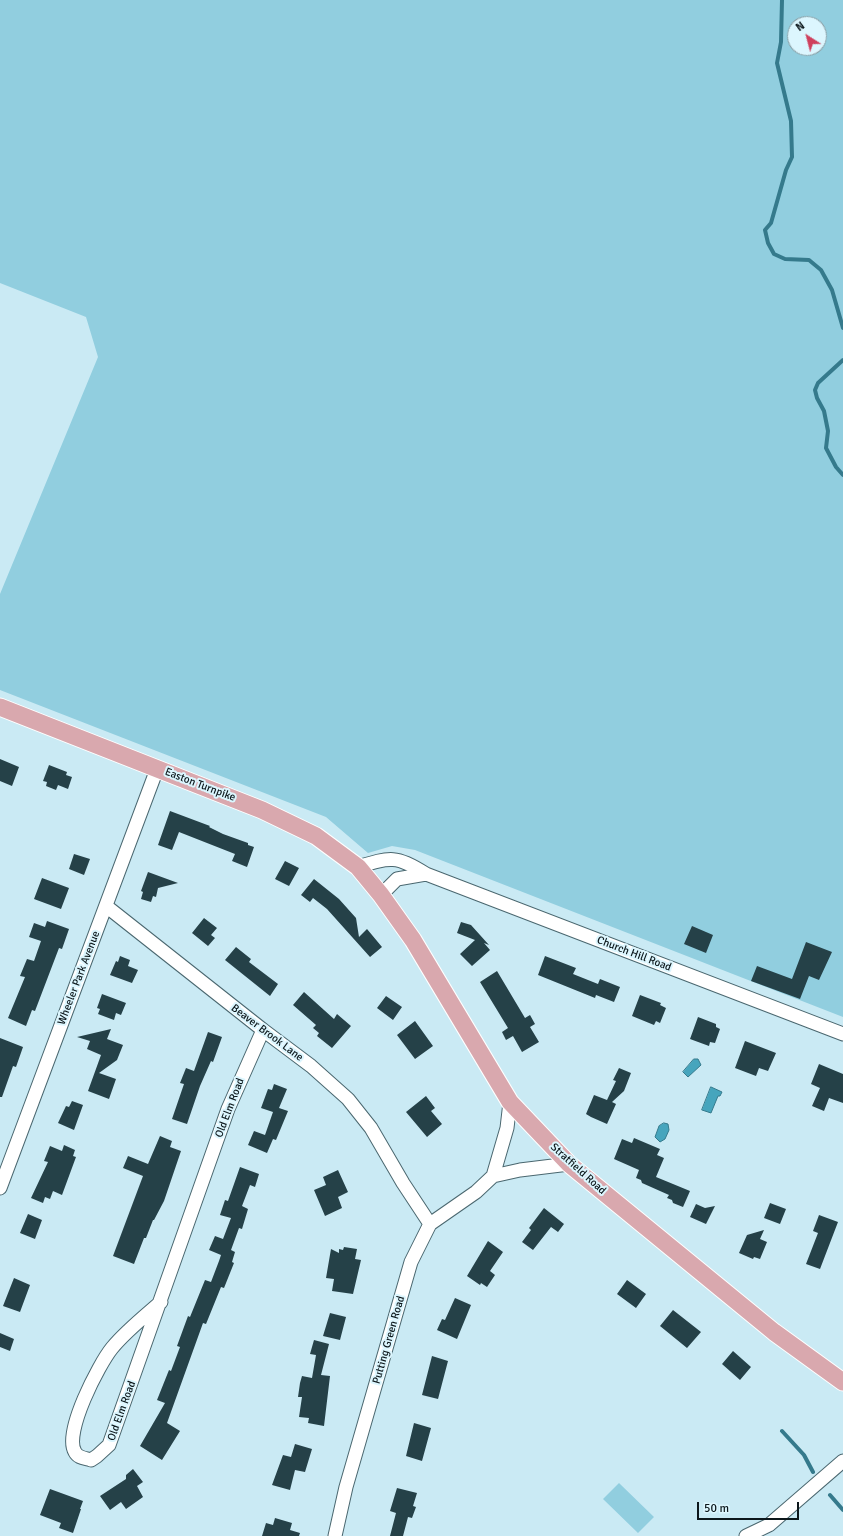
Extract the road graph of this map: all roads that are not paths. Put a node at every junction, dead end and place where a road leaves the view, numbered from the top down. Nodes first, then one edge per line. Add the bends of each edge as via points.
1 (0, 707) edge
2 (156, 768) junction
3 (358, 868) junction
4 (426, 874) junction
5 (381, 895) junction
6 (106, 906) junction
7 (263, 1030) junction
8 (843, 1034) edge
9 (510, 1102) junction
10 (569, 1164) junction
11 (493, 1176) junction
12 (0, 1188) edge
13 (430, 1224) junction
14 (161, 1302) junction
15 (843, 1382) edge
16 (843, 1461) edge
17 (335, 1536) edge
18 (746, 1536) edge

1 - 2 main road, Easton Turnpike
2 - 3 main road, Easton Turnpike via 262,810 316,836
2 - 6 street, Wheeler Park Avenue
3 - 4 street, Church Hill Road via 377,861 398,859
3 - 5 main road, Easton Turnpike
4 - 5 street via 397,879
4 - 8 street, Church Hill Road
5 - 9 main road, Stratfield Road via 413,940
6 - 7 street, Beaver Brook Lane
6 - 12 street, Wheeler Park Avenue
7 - 13 street, Beaver Brook Lane via 311,1066 348,1099 371,1128
7 - 14 street, Old Elm Road via 228,1109
9 - 10 main road, Stratfield Road
9 - 11 street, Putting Green Road via 508,1128
10 - 11 street
10 - 15 main road, Stratfield Road via 774,1332
11 - 13 street, Putting Green Road via 476,1192
13 - 17 street, Putting Green Road via 412,1262 346,1487
14 - 14 street, Old Elm Road via 109,1445 91,1460 80,1457 75,1452 73,1436 87,1390 113,1347
16 - 18 street via 769,1524

